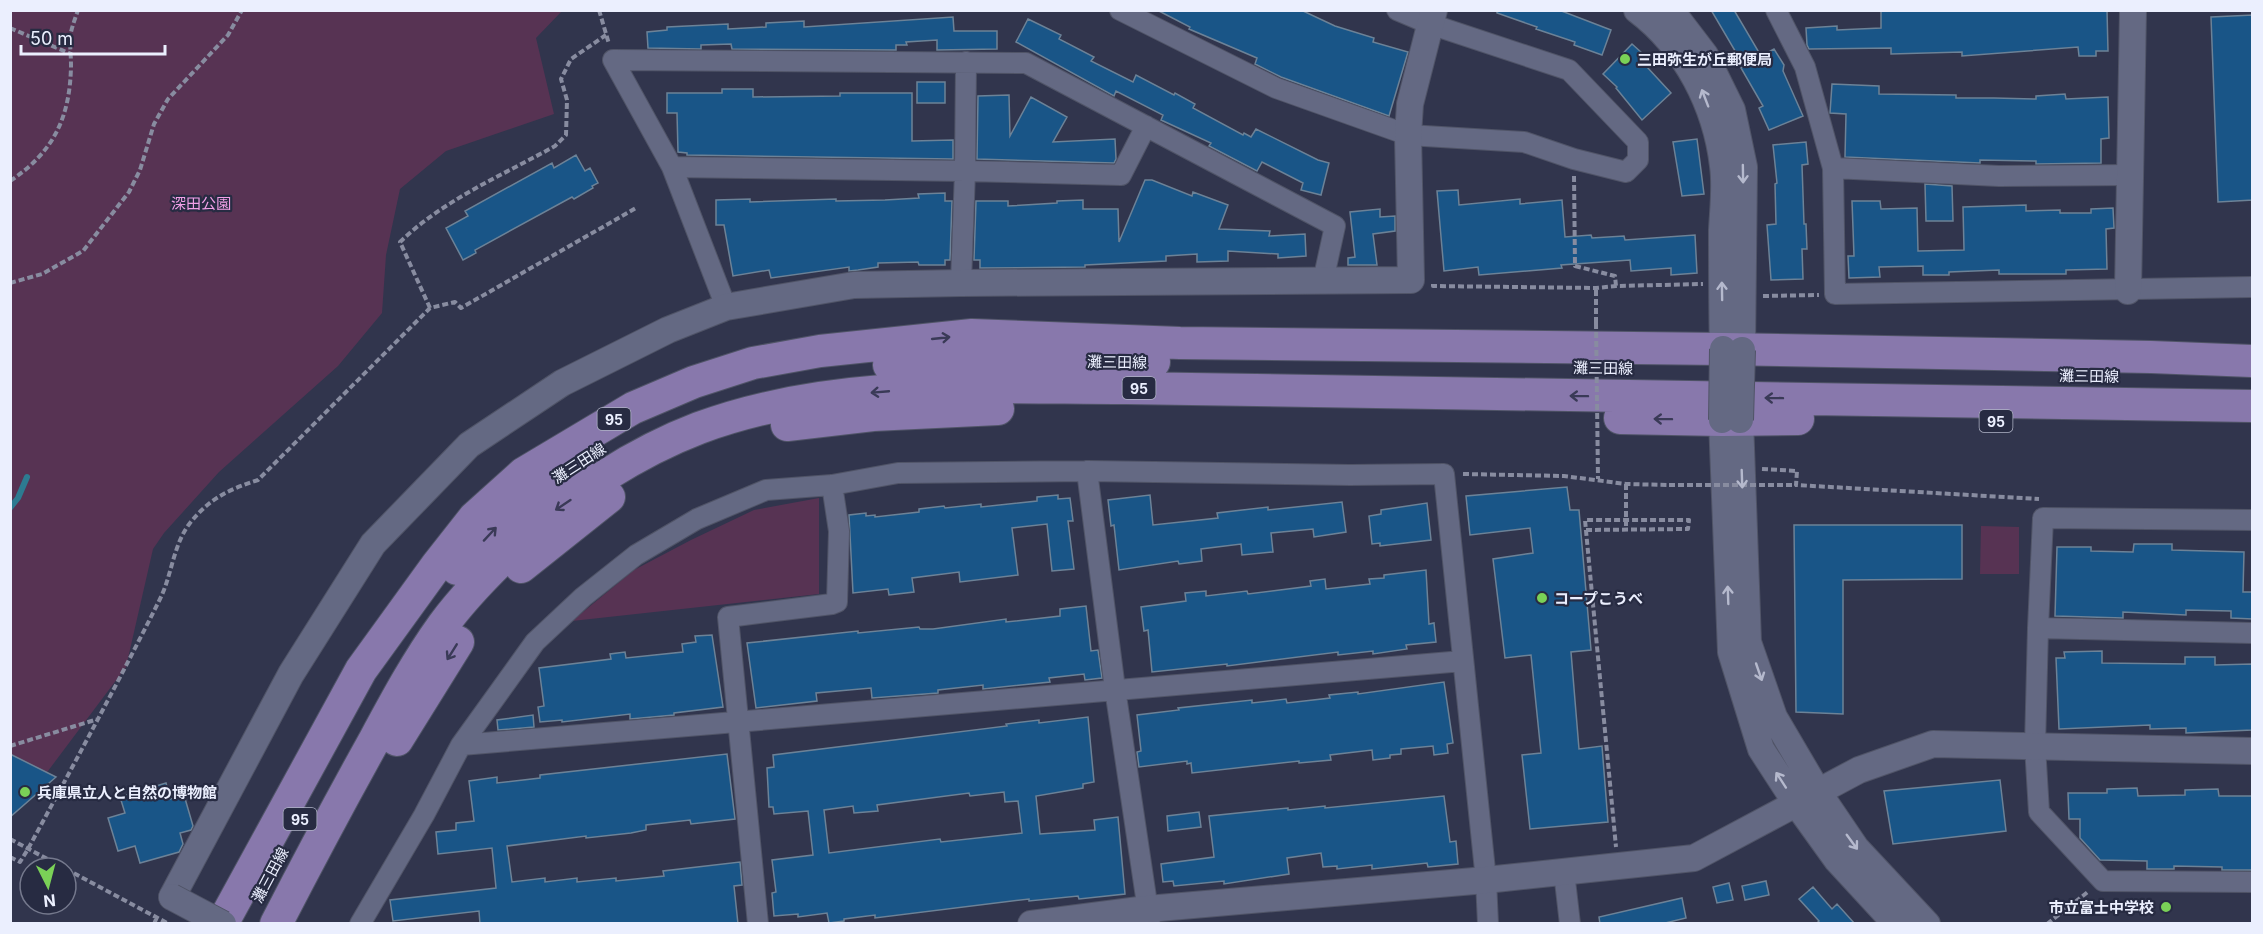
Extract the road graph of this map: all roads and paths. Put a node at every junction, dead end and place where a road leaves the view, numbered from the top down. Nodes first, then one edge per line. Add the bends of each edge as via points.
1 (78, 10) edge
2 (242, 10) edge
3 (599, 10) edge
4 (1120, 10) edge
5 (1397, 10) edge
6 (1637, 10) edge
7 (1669, 10) edge
8 (1776, 10) edge
9 (2133, 10) edge
10 (1432, 17) edge
11 (10, 27) edge
12 (606, 35) junction
13 (71, 54) junction
14 (613, 60) junction
15 (966, 62) junction
16 (1146, 126) junction
17 (1408, 135) junction
18 (1574, 159) junction
19 (672, 167) junction
20 (1833, 168) junction
21 (965, 171) junction
22 (2131, 175) junction
23 (10, 181) edge
24 (636, 208) dead end
25 (1431, 274) dead end
26 (1323, 281) junction
27 (961, 282) junction
28 (10, 283) edge
29 (1616, 286) junction
30 (2253, 287) edge
31 (1596, 288) junction
32 (1732, 290) junction
33 (2128, 291) junction
34 (1834, 294) junction
35 (726, 307) junction
36 (430, 308) junction
37 (1180, 343) junction
38 (1733, 349) junction
39 (967, 360) junction
40 (2253, 362) edge
41 (2253, 379) edge
42 (927, 388) junction
43 (1080, 403) junction
44 (2253, 406) edge
45 (1731, 420) junction
46 (2253, 422) edge
47 (1742, 468) junction
48 (1087, 471) junction
49 (1444, 474) junction
50 (1598, 479) junction
51 (1626, 484) junction
52 (832, 485) junction
53 (1796, 485) junction
54 (2045, 500) dead end
55 (2253, 520) edge
56 (1587, 530) junction
57 (1626, 530) junction
58 (2038, 628) junction
59 (2253, 633) edge
60 (1463, 661) junction
61 (405, 685) junction
62 (1115, 689) junction
63 (355, 714) junction
64 (98, 719) junction
65 (739, 721) junction
66 (461, 745) junction
67 (10, 746) edge
68 (2035, 746) junction
69 (2253, 751) edge
70 (1807, 798) junction
71 (342, 830) junction
72 (10, 839) edge
73 (28, 849) junction
74 (41, 856) edge
75 (10, 857) edge
76 (256, 861) junction
77 (1618, 866) junction
78 (1564, 872) junction
79 (78, 874) edge
80 (1486, 880) junction
81 (2103, 881) junction
82 (2253, 882) edge
83 (165, 907) junction
84 (1148, 916) edge
85 (154, 924) edge
86 (169, 924) edge
87 (222, 924) edge
88 (244, 924) edge
89 (276, 924) edge
90 (296, 924) edge
91 (360, 924) edge
92 (758, 924) edge
93 (1031, 924) edge
94 (1488, 924) edge
95 (1570, 924) edge
96 (1896, 924) edge
97 (1927, 924) edge
98 (2047, 924) edge

1 - 13 path via 70,35
2 - 28 path via 228,35 168,99 154,124 129,192 83,250 42,274
3 - 12 path
4 - 17 street via 1276,88
5 - 10 street
32 -> 6 street via 1724,167 1705,94 1673,43
7 -> 32 street via 1705,55 1732,110 1744,167
8 - 20 street via 1805,67
9 - 22 street
10 - 17 street via 1410,104
10 - 18 street via 1569,70 1638,142 1638,160 1626,172
11 - 13 path
12 - 14 path
12 - 36 path via 571,59 561,79 567,100 566,135 555,146 417,225 400,242
13 - 23 path via 67,105 56,138 26,171
14 - 15 street
14 - 19 street
15 - 16 street via 1026,63
15 - 21 street
16 - 21 street via 1121,175
16 - 26 street via 1335,226
17 - 18 street via 1524,142
17 - 26 street via 1411,280
18 - 29 path via 1575,266 1616,276
19 - 21 street
19 - 35 street
20 - 22 street via 1999,176
20 - 34 street
21 - 27 street
22 - 33 street
24 - 36 path via 461,308 455,302
25 - 31 path via 1433,286
26 - 27 street
27 - 35 street via 854,285
29 - 31 path
29 - 32 path
30 - 33 street
31 - 50 path, bridge
32 - 34 path
32 - 38 street
33 - 34 street
35 - 83 street via 668,330 562,383 469,445 373,544 291,674
36 - 64 path via 258,480 226,491 188,525 165,590
37 - 38 main road, 95
37 - 39 main road, 95 via 1062,348
76 -> 37 main road, 95 via 361,670 474,518 524,473 633,408 743,366 820,351 972,335
38 - 40 main road, 95
38 - 45 street, bridge
39 - 41 main road, 灘三田線 / 95
63 -> 39 main road, 灘三田線 / 95 via 395,648 450,576 510,513 579,459 648,422 704,399 762,382 834,369
42 - 43 main road, 95
44 -> 42 main road, 灘三田線 / 95 via 1149,388
42 -> 61 main road, 灘三田線 / 95 via 832,397 757,411 698,429 625,464 550,514 491,570 444,624
45 -> 43 main road, 95
43 -> 71 main road, 95 via 802,422 753,432 694,452 607,498 522,566 458,641
45 - 46 main road, 95
45 - 47 street
70 -> 45 street via 1761,749 1731,652
47 - 53 path via 1797,471
47 -> 70 street via 1748,642
48 - 49 street
48 - 52 street via 898,473
48 - 62 street
49 - 50 path
49 - 60 street
50 - 51 path
51 - 53 path, bridge
51 - 57 path, bridge
52 - 65 street via 839,531 837,602 728,617
52 - 66 street via 766,490 697,519 636,555 535,642
53 - 54 path
55 - 58 street via 2043,518
56 - 57 path
56 - 57 path via 1586,520 1689,520 1688,529
56 - 77 path
58 - 59 street
58 - 68 street
60 - 62 street
60 - 80 street
61 - 71 main road, 95
61 - 89 main road, 灘三田線 / 95
62 - 65 street
62 - 84 street
63 - 76 main road, 95
63 - 88 main road, 灘三田線 / 95
64 - 67 path
64 - 73 path
65 - 66 street
65 - 92 street
66 - 91 street
68 - 69 street
68 - 70 street via 1933,744 1859,770
68 - 81 street via 2039,812
70 - 77 street via 1694,858
70 - 96 street via 1838,860
70 -> 97 street
71 - 90 main road, 95
72 - 73 path
73 - 74 path
73 - 75 path via 20,862
76 - 87 main road, 95
77 - 78 street
78 - 80 street
78 - 95 street
79 - 83 path
80 - 84 street
80 - 94 street
81 - 82 street
81 - 98 path
83 - 85 path
83 - 86 path
83 - 87 street, bridge
84 - 93 street

